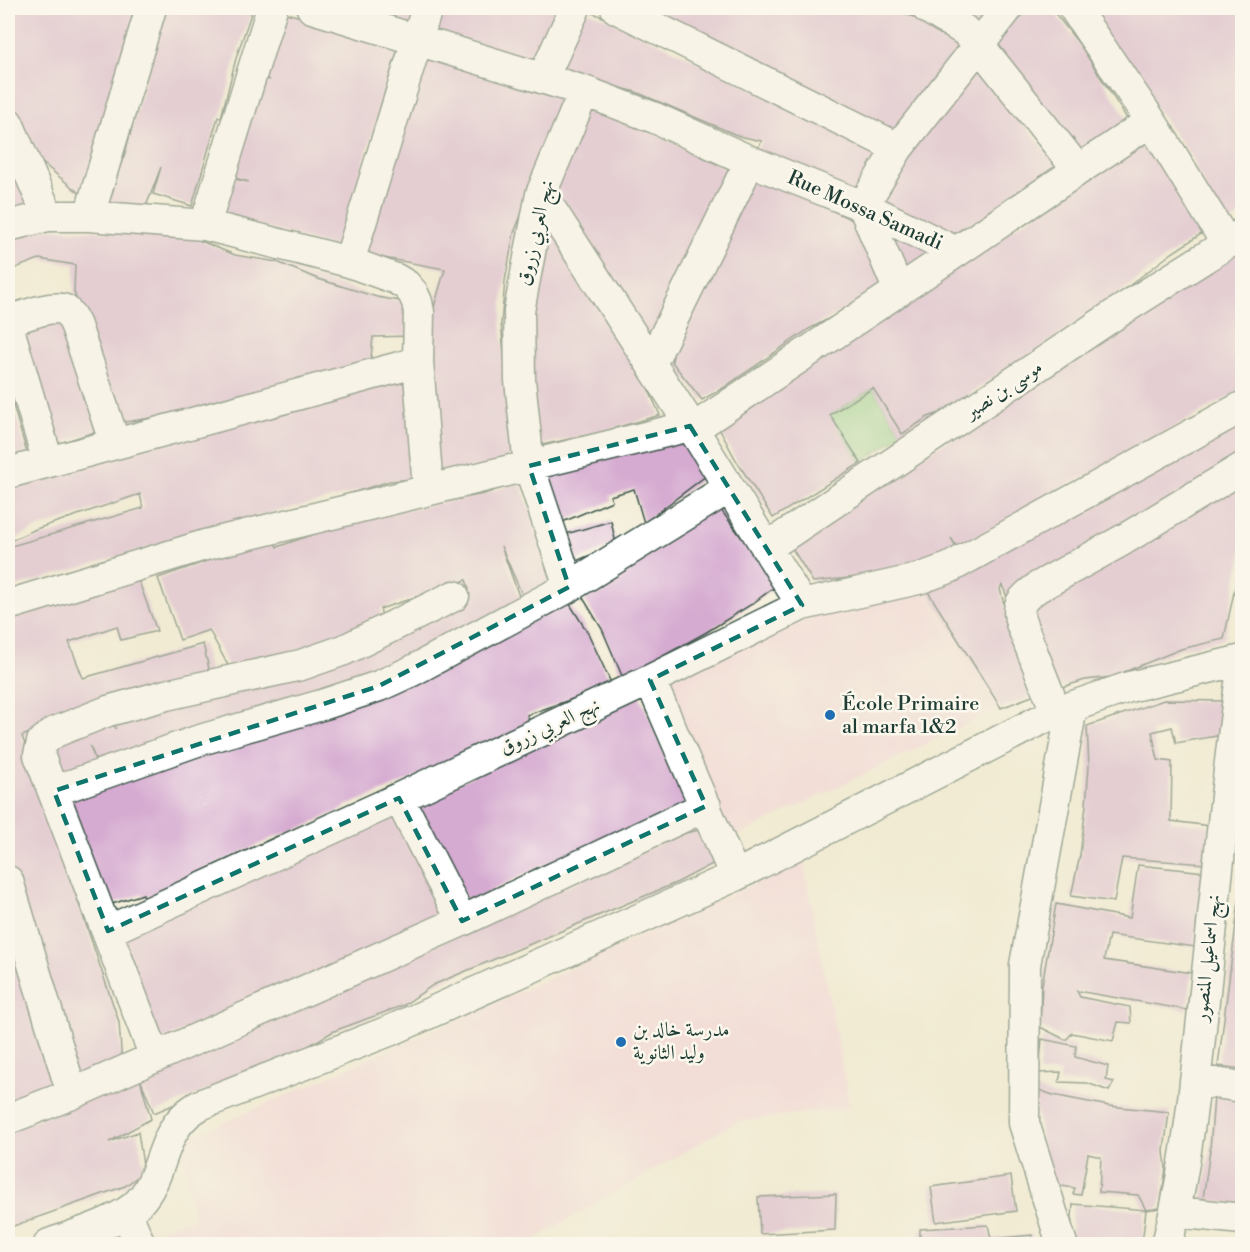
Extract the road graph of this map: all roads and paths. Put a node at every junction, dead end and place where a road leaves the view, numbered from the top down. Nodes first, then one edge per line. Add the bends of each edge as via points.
1 (151, 8) edge
2 (272, 8) edge
3 (312, 8) edge
4 (427, 8) edge
5 (575, 8) edge
6 (616, 8) edge
7 (927, 8) edge
8 (1008, 8) edge
9 (1074, 8) edge
10 (416, 38) junction
11 (979, 45) junction
12 (543, 78) junction
13 (584, 92) junction
14 (1151, 121) junction
15 (8, 123) edge
16 (898, 148) junction
17 (750, 161) junction
18 (1078, 170) junction
19 (541, 194) junction
20 (862, 206) junction
21 (48, 216) junction
22 (89, 216) junction
23 (205, 225) junction
24 (8, 226) edge
25 (1235, 239) edge
26 (956, 252) junction
27 (349, 262) junction
28 (899, 291) junction
29 (8, 321) edge
30 (8, 326) edge
31 (418, 362) junction
32 (651, 364) junction
33 (1242, 407) edge
34 (692, 428) junction
35 (115, 444) junction
36 (48, 462) junction
37 (529, 466) junction
38 (1242, 468) edge
39 (8, 473) edge
40 (729, 488) junction
41 (428, 489) junction
42 (766, 548) junction
43 (569, 587) junction
44 (454, 596) dead end
45 (802, 604) junction
46 (8, 605) edge
47 (1242, 660) edge
48 (1242, 670) edge
49 (650, 680) junction
50 (1064, 710) junction
51 (1237, 747) edge
52 (54, 791) junction
53 (399, 798) junction
54 (705, 806) junction
55 (1230, 866) edge
56 (735, 876) junction
57 (8, 881) edge
58 (462, 921) junction
59 (108, 931) junction
60 (155, 1057) junction
61 (1195, 1080) junction
62 (1242, 1087) edge
63 (72, 1094) junction
64 (8, 1119) edge
65 (1176, 1212) junction
66 (127, 1214) junction
67 (1242, 1219) edge
68 (49, 1245) edge
69 (140, 1245) edge
70 (1062, 1245) edge
71 (1167, 1245) edge

1 - 22 street
2 - 23 street
3 - 10 street, Rue Mossa Samadi
4 - 10 street
5 - 12 street
6 - 16 street
7 - 11 street via 964,30
8 - 11 street
9 - 14 street
10 - 12 street, Rue Mossa Samadi
10 - 27 street
11 - 16 street
11 - 18 street
12 - 13 street, Rue Mossa Samadi
13 - 17 street, Rue Mossa Samadi via 655,118
13 - 19 street, نهج العربي زروق
14 - 18 street
14 - 25 street
15 - 21 street
16 - 20 street
17 - 20 street, Rue Mossa Samadi
17 - 32 street
18 - 26 street
19 - 32 street
19 - 37 street, نهج العربي زروق via 519,311 519,380
20 - 26 street, Rue Mossa Samadi
20 - 28 street
21 - 22 street
21 - 24 street
22 - 23 street
23 - 27 street
25 - 42 street, موسى بن نصير via 1114,315
26 - 28 street, Rue Mossa Samadi
27 - 31 street via 396,279 413,292 419,312
28 - 34 street, Rue Mossa Samadi
29 - 35 street via 52,308 63,309 71,316
30 - 36 street
31 - 35 street
31 - 41 street
32 - 34 street
33 - 45 street via 949,568 918,579
34 - 37 street
34 - 40 street
35 - 36 street
36 - 39 street
37 - 41 street
37 - 43 street, نهج العربي زروق
38 - 50 street via 1038,587 1020,603 1021,623
40 - 42 street
40 - 43 street
41 - 46 street via 204,545
42 - 45 street
43 - 52 street via 379,686 197,741
44 - 52 street via 312,662 166,694 55,732 42,742 39,755
45 - 49 street, نهج العربي زروق
47 - 50 street via 1129,687
48 - 51 street, نهج اسماعيل المنصور
49 - 53 street, نهج العربي زروق
49 - 54 street
50 - 56 street
50 - 70 street via 1025,965 1024,1123
51 - 55 street, نهج اسماعيل المنصور
52 - 59 street
53 - 58 street
53 - 59 street, نهج العربي زروق
54 - 56 street
54 - 58 street
55 - 61 street, نهج اسماعيل المنصور
56 - 66 street via 394,1029 200,1105 184,1116 172,1133 151,1186
57 - 63 street
58 - 60 street
59 - 60 street
60 - 63 street
61 - 62 street
61 - 65 street, نهج اسماعيل المنصور
63 - 64 street
65 - 67 street
65 - 71 street, نهج اسماعيل المنصور
66 - 68 street
66 - 69 street

